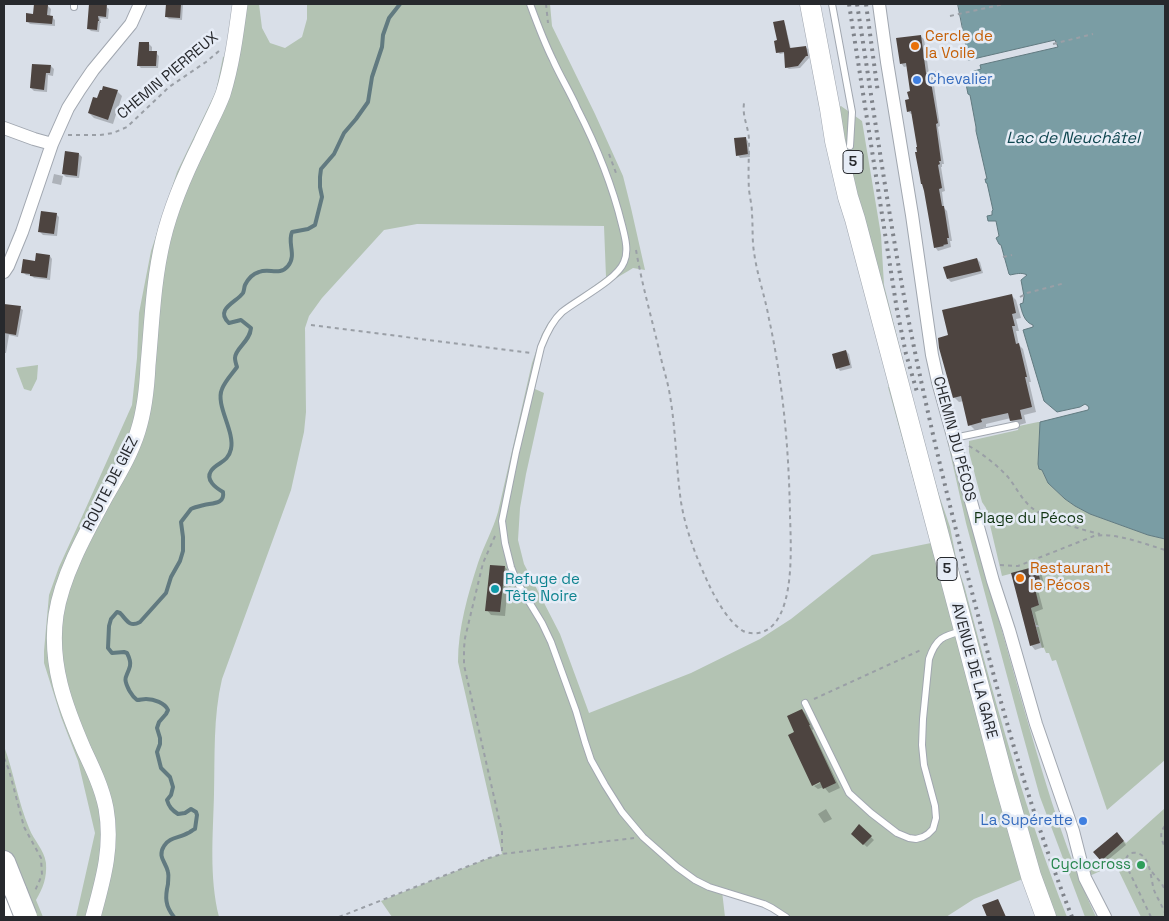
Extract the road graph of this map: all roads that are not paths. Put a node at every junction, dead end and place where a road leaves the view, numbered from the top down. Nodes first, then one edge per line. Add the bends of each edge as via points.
1 (140, 4) edge
2 (240, 4) edge
3 (530, 4) edge
4 (810, 4) edge
5 (832, 4) edge
6 (879, 4) edge
7 (4, 128) edge
8 (54, 139) junction
9 (846, 155) junction
10 (4, 272) edge
11 (1016, 425) dead end
12 (957, 438) junction
13 (964, 631) junction
14 (805, 703) road end
15 (4, 862) edge
16 (19, 904) edge
17 (7, 917) edge
18 (93, 917) edge
19 (786, 917) edge
20 (1046, 917) edge
21 (1105, 917) edge

1 - 8 street via 131,24 80,89
2 - 18 street, ROUTE DE GIEZ via 224,91 184,176 163,238 155,276 146,400 139,429 122,468 79,547 56,614 55,662 60,686 98,782 109,830 107,862
3 - 19 lane via 553,61 605,169 618,208 627,252 619,271 557,317 546,334 538,355 502,521 505,543 517,582 550,642 591,760 622,812 643,837 695,880 764,904
4 - 9 main road, AVENUE DE LA GARE / 5 via 830,109 842,128
5 - 9 lane via 852,112
6 - 12 street, CHEMIN DU PÉCOS via 932,355
7 - 8 street via 34,140
8 - 10 street via 22,232
9 - 13 main road, AVENUE DE LA GARE / 5 via 856,172 855,219
11 - 12 lane
12 - 21 street, CHEMIN DU PÉCOS via 988,563 1036,724 1073,831 1085,878
13 - 14 lane via 938,640 929,659 922,756 936,818 932,829 923,837 912,839 902,836 848,793
13 - 20 main road, AVENUE DE LA GARE / 5 via 1020,842
15 - 16 highway
16 - 17 highway

